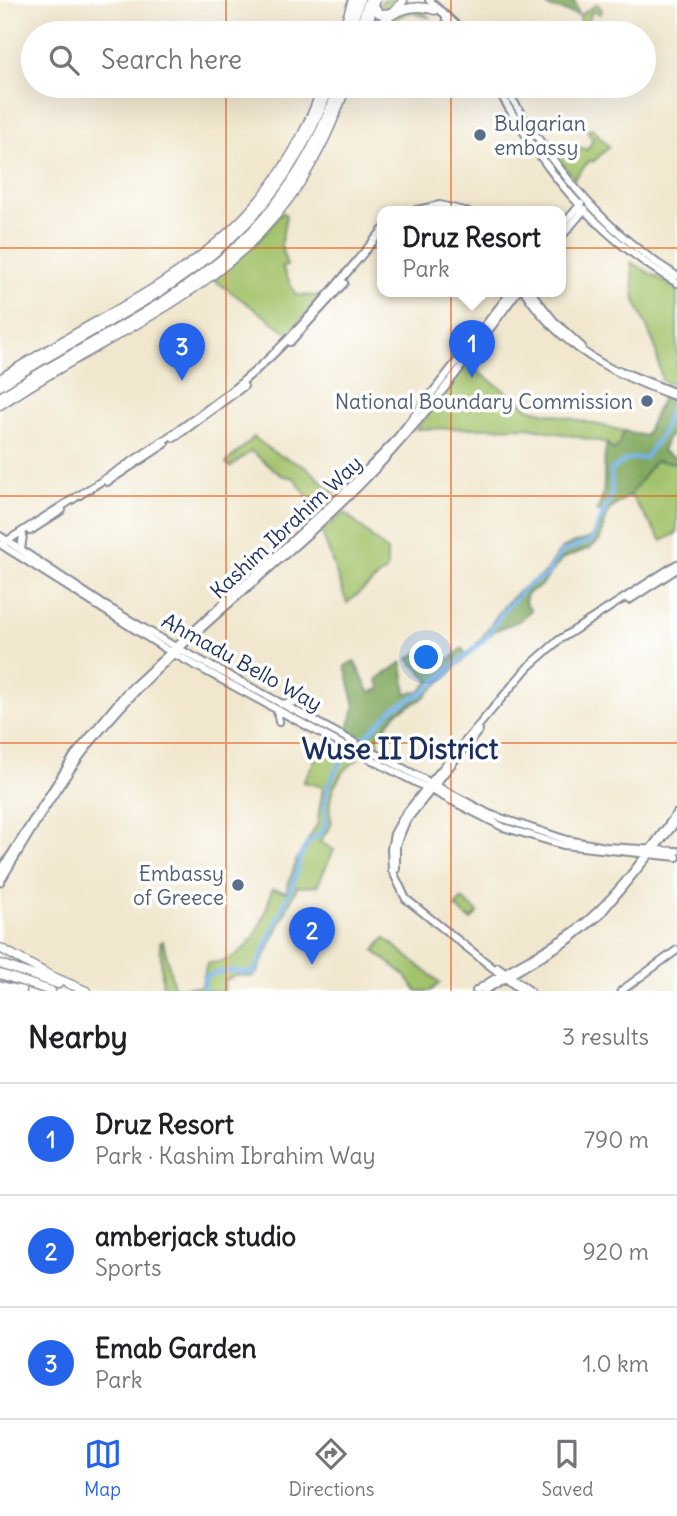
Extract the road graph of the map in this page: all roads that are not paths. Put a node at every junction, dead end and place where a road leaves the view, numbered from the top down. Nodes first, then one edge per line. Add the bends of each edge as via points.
1 (353, 0) edge
2 (360, 0) edge
3 (402, 0) edge
4 (423, 0) edge
5 (373, 2) edge
6 (432, 4) edge
7 (346, 21) edge
8 (353, 21) edge
9 (364, 21) edge
10 (369, 21) edge
11 (383, 21) edge
12 (447, 21) edge
13 (451, 21) edge
14 (322, 98) edge
15 (323, 98) edge
16 (334, 98) edge
17 (342, 98) edge
18 (503, 98) edge
19 (513, 98) edge
20 (329, 132) junction
21 (312, 149) junction
22 (584, 205) junction
23 (566, 222) edge
24 (566, 230) edge
25 (377, 237) edge
26 (377, 242) edge
27 (677, 276) edge
28 (677, 283) edge
29 (163, 292) junction
30 (142, 297) junction
31 (512, 297) edge
32 (512, 297) edge
33 (532, 297) edge
34 (323, 304) junction
35 (293, 336) junction
36 (34, 376) junction
37 (2, 381) edge
38 (673, 394) edge
39 (15, 395) junction
40 (0, 397) edge
41 (0, 405) edge
42 (384, 459) junction
43 (387, 470) dead end
44 (23, 535) junction
45 (4, 543) edge
46 (19, 552) junction
47 (677, 566) edge
48 (185, 640) junction
49 (163, 643) junction
50 (171, 652) junction
51 (185, 655) junction
52 (278, 706) junction
53 (301, 718) junction
54 (430, 786) junction
55 (677, 813) edge
56 (677, 821) edge
57 (29, 830) junction
58 (666, 836) junction
59 (17, 848) junction
60 (677, 851) edge
61 (650, 852) junction
62 (625, 853) junction
63 (677, 857) edge
64 (635, 868) junction
65 (0, 872) edge
66 (0, 882) edge
67 (0, 948) edge
68 (677, 953) edge
69 (0, 964) edge
70 (494, 966) junction
71 (508, 972) junction
72 (0, 974) edge
73 (493, 982) junction
74 (515, 982) junction
75 (0, 986) edge
76 (22, 991) edge
77 (51, 991) edge
78 (87, 991) edge
79 (476, 991) edge
80 (484, 991) edge
81 (522, 991) edge
82 (530, 991) edge
83 (621, 991) edge
84 (628, 991) edge

1 - 7 highway
2 - 8 highway
3 - 5 highway via 387,15 379,13
4 - 6 main road
5 - 9 highway
5 - 10 highway
6 - 11 highway via 412,6
6 - 12 main road
6 - 13 main road
14 - 30 highway via 288,160 246,217 192,264
15 - 29 highway via 297,158 260,210 224,247
16 - 21 highway
17 - 20 highway
18 - 22 main road via 546,167
19 - 22 main road
20 - 21 highway
20 - 39 highway via 291,196 237,257 177,302
21 - 36 highway via 268,215 213,269 149,312
22 - 23 main road
22 - 24 main road
22 - 27 main road
22 - 28 main road via 642,260
25 - 34 main road
26 - 34 main road
29 - 30 highway
29 - 37 highway
30 - 37 highway
31 - 42 main road, Kashim Ibrahim Way
32 - 48 main road, Kashim Ibrahim Way via 393,443
33 - 38 main road via 593,355
34 - 35 main road
35 - 44 main road via 246,385 197,423
35 - 45 main road via 178,431
36 - 39 highway
36 - 40 highway
39 - 41 highway
42 - 43 main road
42 - 48 main road, Kashim Ibrahim Way via 331,513
44 - 45 main road
44 - 46 main road
45 - 46 main road, Ahmadu Bello Way
46 - 49 main road, Ahmadu Bello Way
47 - 54 main road via 586,625 538,663
48 - 49 main road
48 - 50 main road, Kashim Ibrahim Way
48 - 51 main road
49 - 50 main road, Ahmadu Bello Way
49 - 50 main road
50 - 51 main road
50 - 51 main road, Ahmadu Bello Way
50 - 57 main road, Kashim Ibrahim Way via 134,685 80,748
51 - 52 main road, Ahmadu Bello Way
52 - 53 main road, Ahmadu Bello Way
52 - 53 main road via 298,703
52 - 53 main road via 281,722
53 - 54 main road, Ahmadu Bello Way
54 - 61 main road, Ahmadu Bello Way via 546,835
54 - 62 main road, Ahmadu Bello Way via 530,837
54 - 70 main road via 394,834 394,876 413,906
55 - 61 main road
56 - 58 main road
57 - 59 main road, Kashim Ibrahim Way
57 - 59 main road via 15,833
57 - 59 main road via 32,846
58 - 60 main road via 668,846
58 - 61 main road
59 - 65 main road, Kashim Ibrahim Way
59 - 66 main road, Kashim Ibrahim Way
60 - 61 main road, Ahmadu Bello Way
61 - 62 main road, Ahmadu Bello Way
61 - 63 main road, Ahmadu Bello Way
61 - 64 main road
61 - 71 main road via 599,916 569,940
62 - 64 main road via 634,858
64 - 71 main road via 579,928
67 - 78 highway
68 - 83 main road
68 - 84 main road
69 - 78 highway
70 - 71 main road
70 - 73 main road
71 - 73 main road
71 - 74 main road
71 - 74 main road
72 - 77 highway
73 - 74 main road
73 - 79 main road
73 - 80 main road
74 - 81 main road
74 - 82 main road
75 - 76 highway

